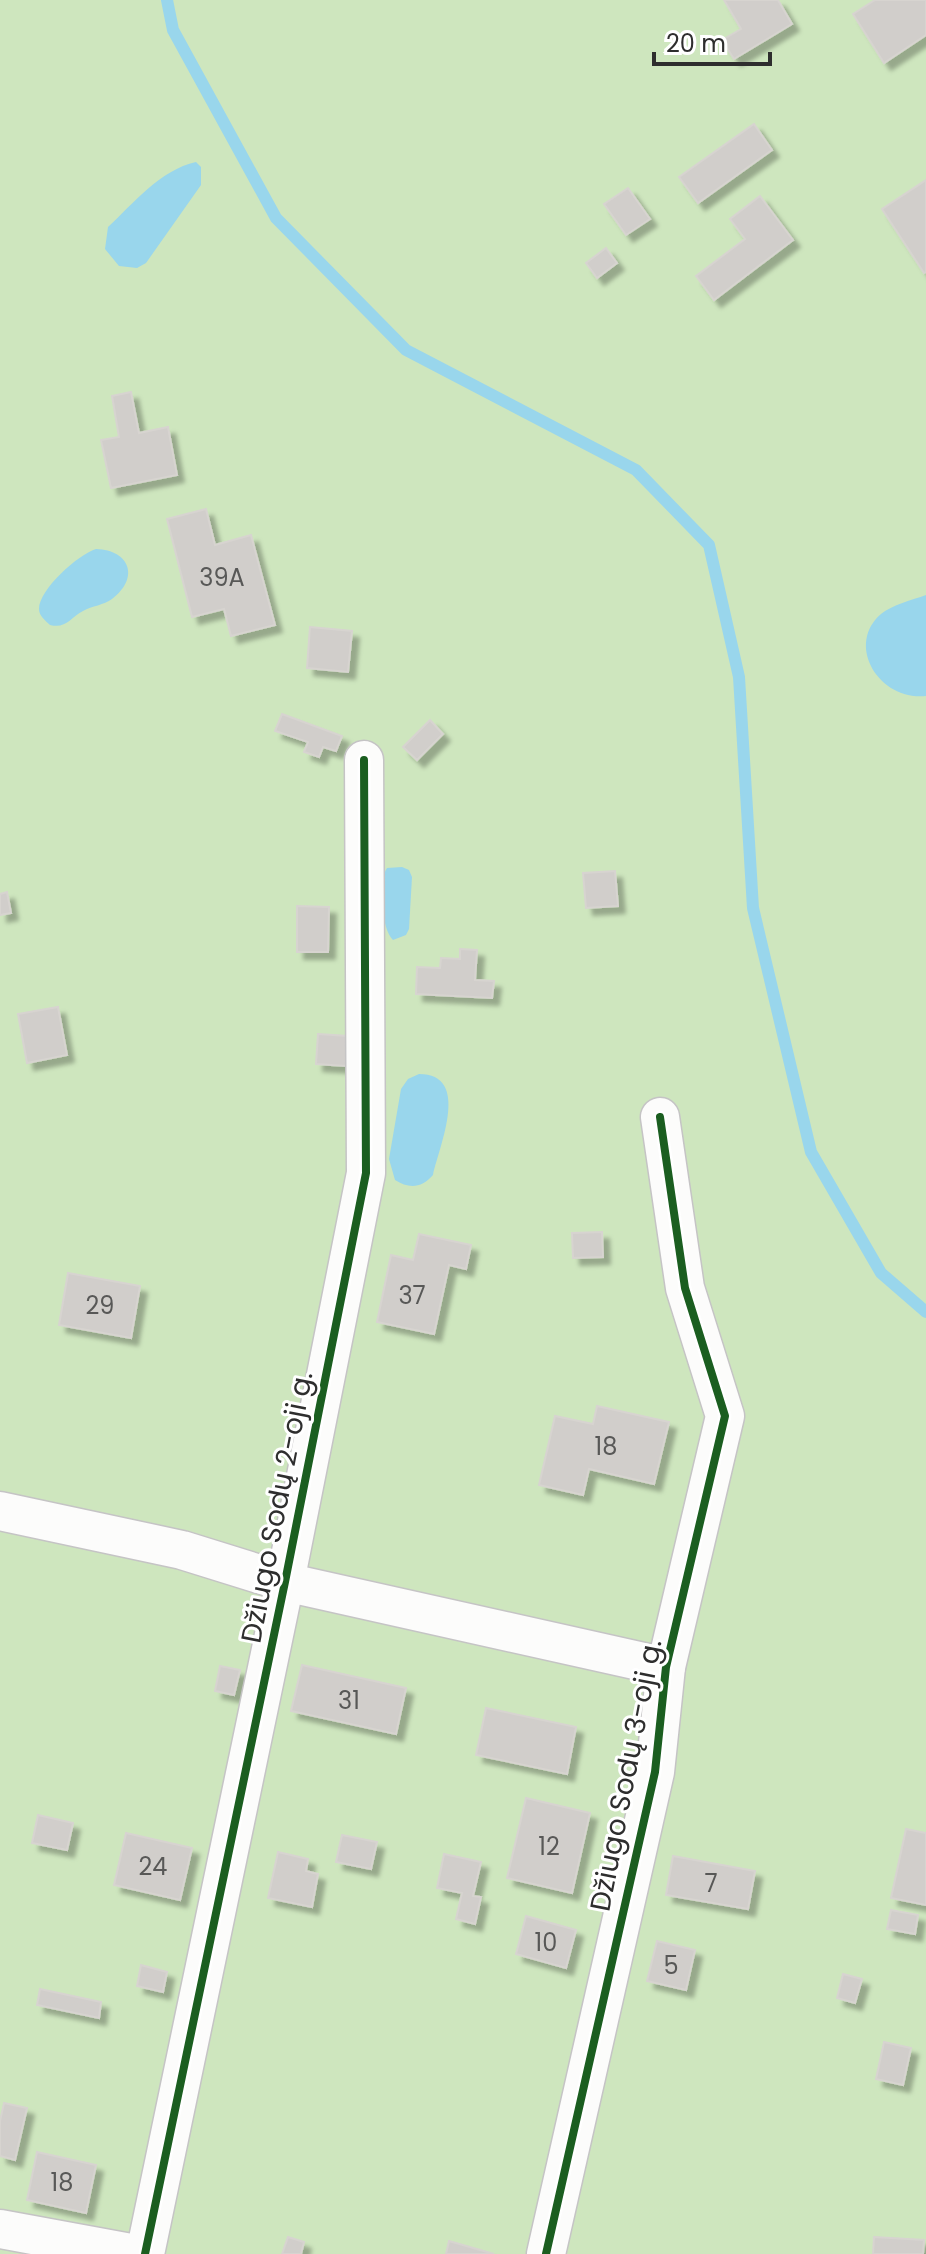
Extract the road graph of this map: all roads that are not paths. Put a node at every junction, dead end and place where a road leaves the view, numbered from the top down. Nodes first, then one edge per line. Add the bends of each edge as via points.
1 (364, 760) dead end
2 (660, 1117) dead end
3 (0, 1511) edge
4 (285, 1582) junction
5 (666, 1667) junction
6 (0, 2229) edge
7 (136, 2254) edge
8 (145, 2254) edge
9 (546, 2254) edge

1 - 4 street, Džiugo Sodų 2-oji g. via 366,1173
2 - 5 street, Džiugo Sodų 3-oji g. via 685,1288 725,1416
3 - 4 street via 182,1550
4 - 5 street
4 - 8 street, Džiugo Sodų 2-oji g.
5 - 9 street, Džiugo Sodų 3-oji g. via 655,1772
6 - 7 street

